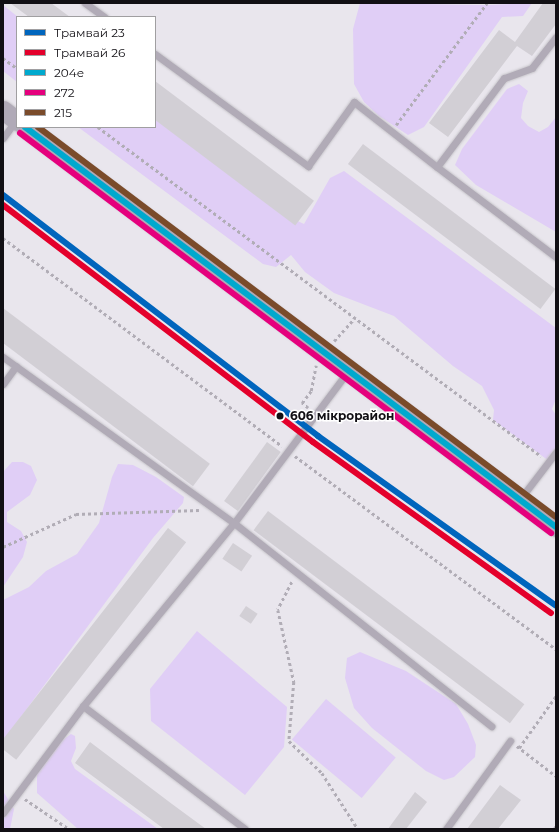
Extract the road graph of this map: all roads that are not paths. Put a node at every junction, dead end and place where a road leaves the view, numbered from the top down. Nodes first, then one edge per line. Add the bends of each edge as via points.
1 (85, 3) edge
2 (103, 16) edge
3 (556, 37) edge
4 (156, 55) edge
5 (15, 120) edge
6 (26, 128) edge
7 (3, 138) edge
8 (436, 167) junction
9 (556, 257) edge
10 (3, 357) edge
11 (16, 366) junction
12 (348, 370) junction
13 (3, 384) edge
14 (556, 452) edge
15 (520, 499) junction
16 (234, 523) junction
17 (556, 527) edge
18 (84, 706) junction
19 (491, 726) dead end
20 (510, 741) road end
21 (3, 813) edge
22 (245, 829) edge
23 (446, 829) edge

1 - 2 lane
3 - 8 lane via 532,68 504,78
4 - 8 lane via 308,166 354,102
5 - 7 lane
6 - 12 main road
8 - 9 lane
10 - 11 lane
11 - 13 lane
11 - 16 lane
12 - 15 main road
12 - 16 lane
14 - 15 lane
15 - 17 main road
16 - 18 lane
16 - 19 lane
18 - 21 lane
18 - 22 lane
20 - 23 lane

